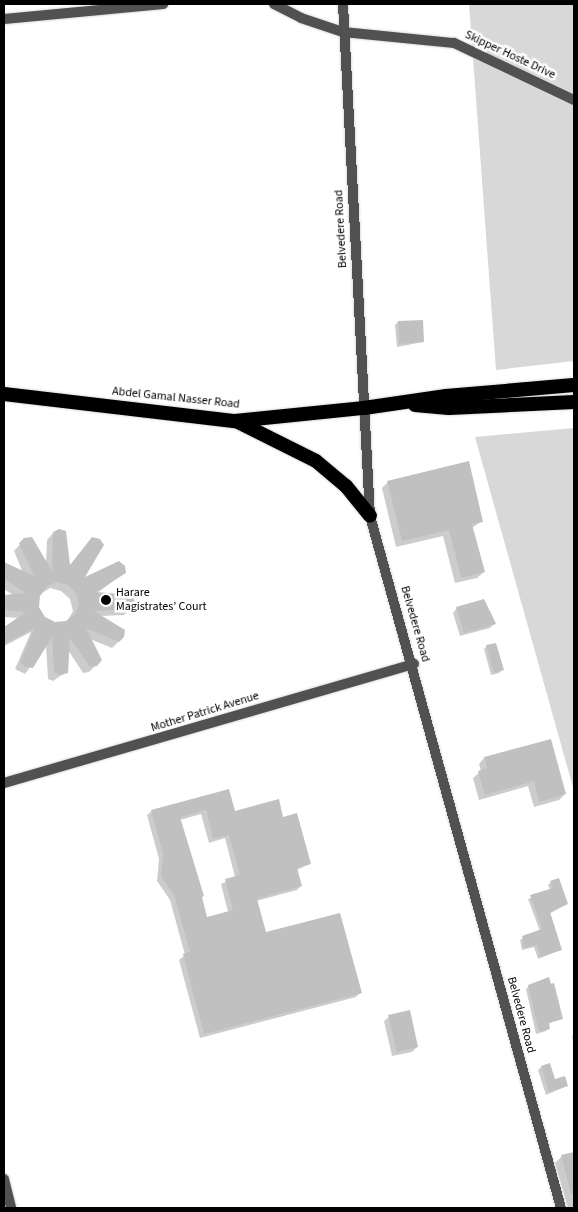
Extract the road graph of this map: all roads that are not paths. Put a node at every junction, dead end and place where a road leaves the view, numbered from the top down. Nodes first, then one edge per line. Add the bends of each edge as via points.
1 (163, 4) edge
2 (274, 4) edge
3 (342, 4) edge
4 (126, 5) edge
5 (4, 19) edge
6 (343, 32) junction
7 (574, 100) edge
8 (574, 385) edge
9 (4, 394) edge
10 (574, 402) edge
11 (406, 403) junction
12 (364, 408) junction
13 (235, 421) junction
14 (370, 516) junction
15 (414, 664) junction
16 (4, 783) edge
17 (4, 1179) edge
18 (11, 1208) edge
19 (561, 1208) edge

1 - 4 street
2 - 6 street, Skipper Hoste Drive via 301,18
3 - 6 street
4 - 5 street
6 - 7 street, Skipper Hoste Drive via 454,43
6 - 12 street, Belvedere Road
8 - 11 highway, Abdel Gamal Nasser Road via 446,396
9 - 13 highway, Abdel Gamal Nasser Road
10 - 11 highway, Abdel Gamal Nasser Road via 449,408
11 - 12 highway, Abdel Gamal Nasser Road
12 - 13 highway, Abdel Gamal Nasser Road
12 - 14 street, Belvedere Road
13 - 14 highway via 316,461 346,486
14 - 15 street, Belvedere Road
15 - 16 street, Mother Patrick Avenue
15 - 19 street, Belvedere Road
17 - 18 street

